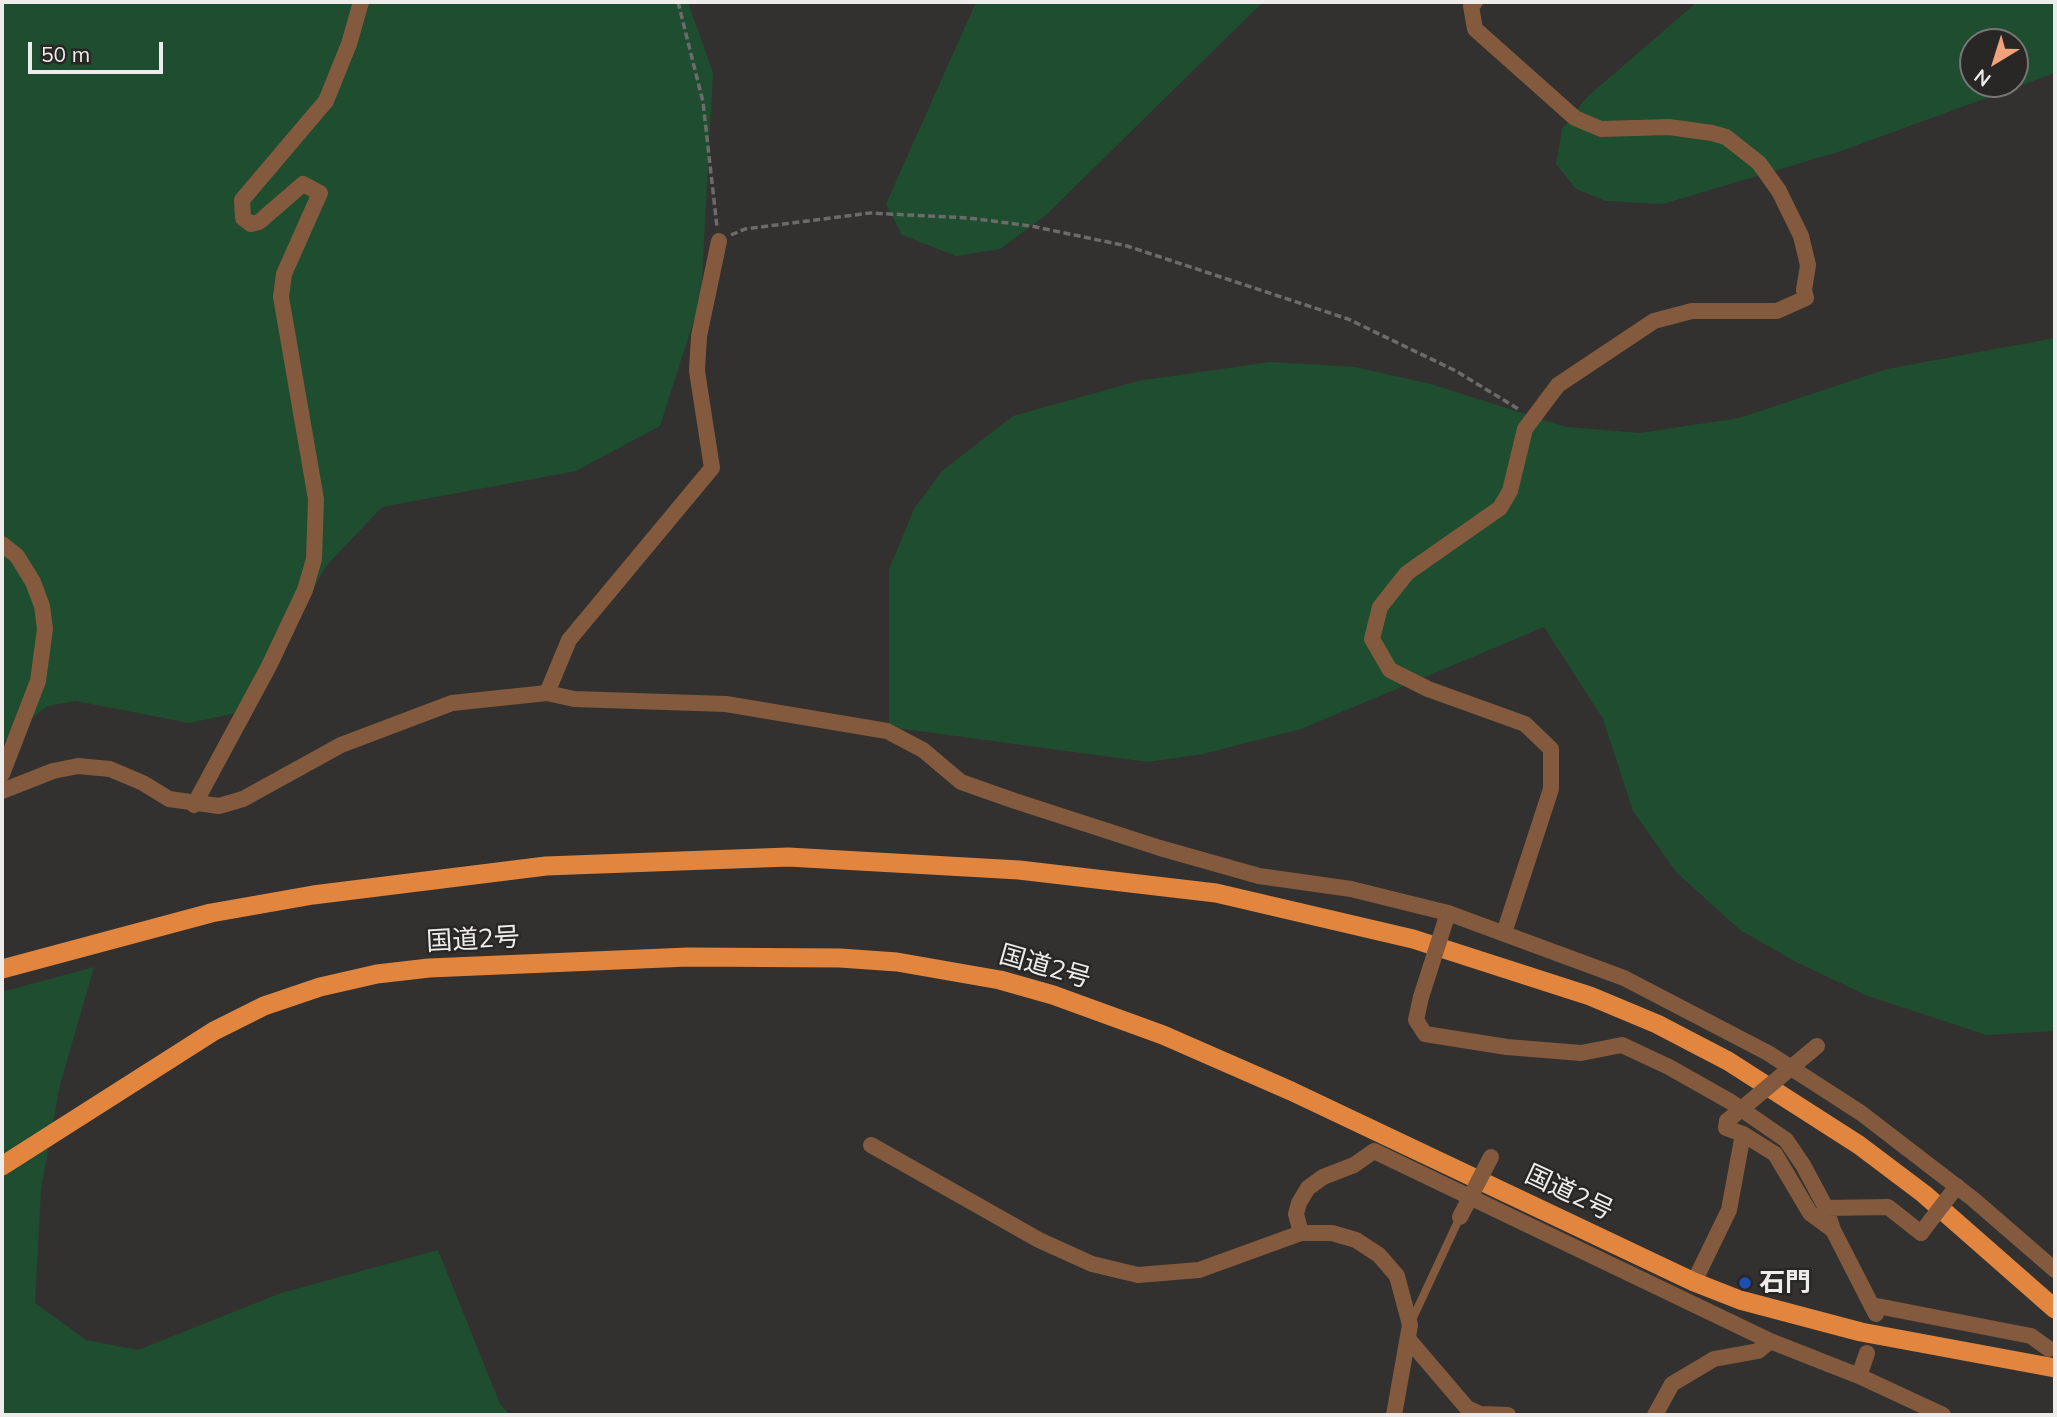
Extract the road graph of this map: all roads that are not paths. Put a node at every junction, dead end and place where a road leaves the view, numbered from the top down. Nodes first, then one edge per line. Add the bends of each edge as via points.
1 (360, 2) edge
2 (1475, 2) edge
3 (719, 242) road end
4 (2, 544) edge
5 (547, 693) junction
6 (2, 774) edge
7 (2, 791) edge
8 (194, 805) junction
9 (1448, 913) junction
10 (1504, 933) junction
11 (2, 969) edge
12 (1817, 1046) dead end
13 (1743, 1134) junction
14 (871, 1145) dead end
15 (1491, 1157) dead end
16 (2, 1166) edge
17 (1957, 1186) junction
18 (1826, 1208) junction
19 (1460, 1217) joint
20 (1833, 1230) junction
21 (1301, 1233) junction
22 (2055, 1270) edge
23 (1694, 1282) junction
24 (2055, 1309) edge
25 (1409, 1332) junction
26 (1770, 1341) junction
27 (2049, 1349) dead end
28 (1867, 1353) dead end
29 (2055, 1368) edge
30 (1859, 1376) junction
31 (1393, 1413) edge
32 (1508, 1415) edge
33 (1655, 1415) edge
34 (1943, 1415) edge

1 - 8 street via 326,101 242,200 243,218 251,224 303,184 320,193 284,274 281,297 316,499 314,559 305,590 269,666
2 - 10 street via 1471,6 1475,29 1575,117 1601,129 1670,127 1712,133 1726,137 1759,163 1801,236 1808,265 1806,298 1777,311 1692,311 1654,321 1558,384 1525,429 1510,491 1500,508 1407,573 1380,607 1372,639 1390,670 1428,690 1525,724 1551,749 1551,789
3 - 5 street via 699,336 697,371 712,468 569,640
4 - 6 street via 17,556 33,582 45,629 38,681
5 - 8 street via 453,703 341,745 243,799 219,806
5 - 9 street via 574,699 726,704 887,731 923,750 961,782 1160,848 1259,876 1351,889
7 - 8 street via 78,766 110,769 169,799
9 - 10 street
9 - 18 street, bridge via 1416,1020 1425,1034 1581,1053 1622,1045 1731,1102 1786,1140
10 - 17 street via 1624,978 1768,1053 1861,1113
11 - 24 highway via 211,913 326,893 546,866 788,857 1020,870 1216,893 1413,939 1590,996 1657,1024 1728,1061 1859,1145 1924,1194
12 - 13 street, bridge via 1727,1121 1726,1128
13 - 20 street via 1775,1154 1810,1213
13 - 23 street via 1729,1210
14 - 21 street via 1039,1240 1092,1264 1139,1275 1199,1270
15 - 19 street, bridge
16 - 23 highway, 国道2号 via 214,1031 264,1006 320,988 429,968 688,957 841,958 897,962 1000,980 1110,1013 1291,1091
17 - 18 street, bridge via 1921,1233 1888,1208
17 - 22 street
18 - 20 street
19 - 25 lane
20 - 27 street via 1874,1310 2031,1336
21 - 25 street via 1332,1233 1356,1240 1379,1255 1397,1276
21 - 26 street via 1296,1214 1308,1188 1374,1151
23 - 29 highway, 国道2号 via 1740,1300 1861,1332
25 - 31 street
25 - 32 street via 1467,1408 1480,1414
26 - 30 street
26 - 33 street via 1758,1351 1714,1359 1672,1384
28 - 30 street
30 - 34 street

